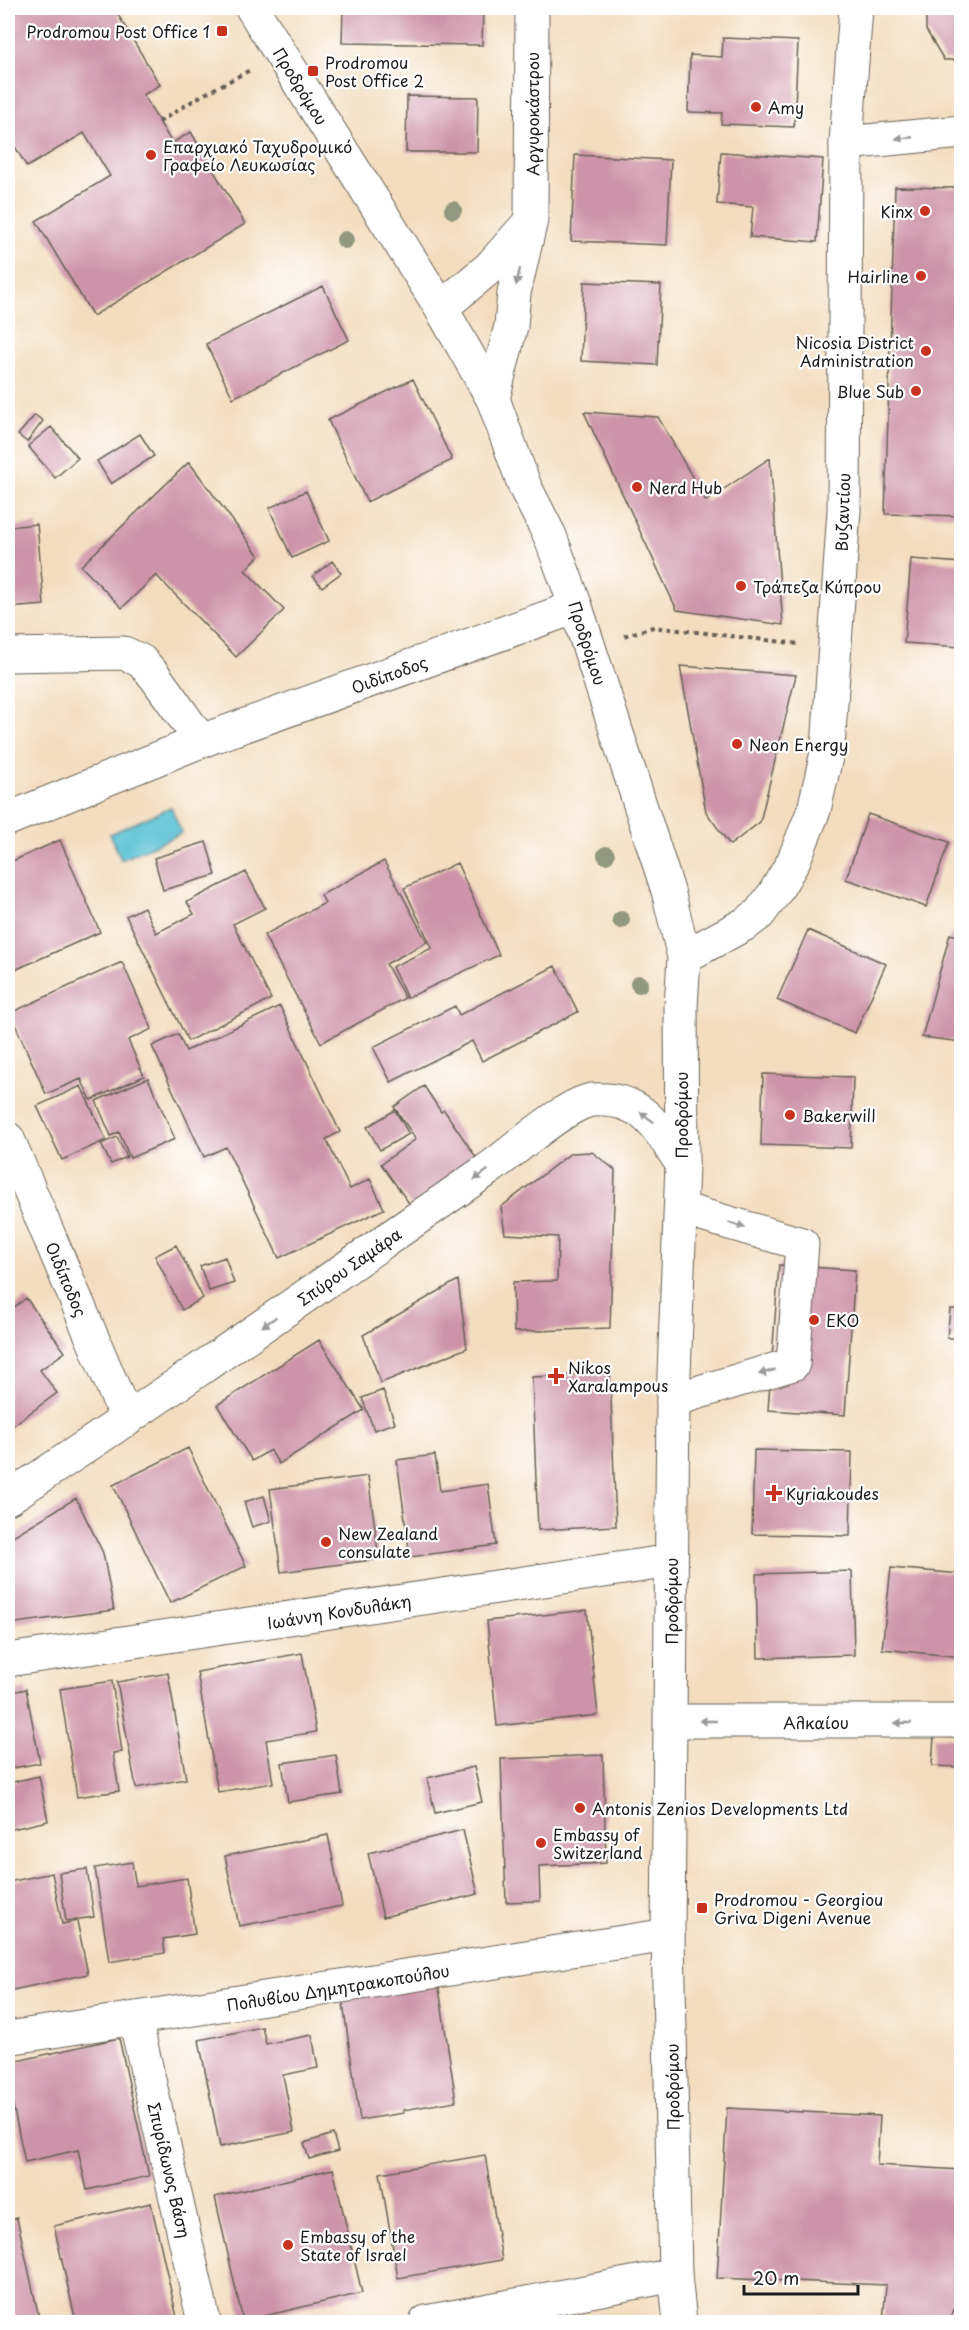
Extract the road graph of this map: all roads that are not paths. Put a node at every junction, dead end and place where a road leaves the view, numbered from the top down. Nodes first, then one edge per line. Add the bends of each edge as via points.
1 (252, 8) edge
2 (532, 8) edge
3 (856, 8) edge
4 (962, 132) edge
5 (846, 143) junction
6 (531, 220) junction
7 (441, 308) junction
8 (493, 399) junction
9 (576, 607) junction
10 (8, 655) edge
11 (201, 741) junction
12 (8, 819) edge
13 (684, 957) junction
14 (8, 1139) edge
15 (682, 1164) junction
16 (681, 1209) junction
17 (673, 1400) junction
18 (128, 1419) junction
19 (8, 1498) edge
20 (671, 1561) junction
21 (8, 1660) edge
22 (671, 1721) junction
23 (962, 1721) edge
24 (668, 1935) junction
25 (135, 2018) junction
26 (8, 2038) edge
27 (675, 2275) junction
28 (204, 2322) edge
29 (426, 2322) edge
30 (680, 2322) edge

1 - 7 street, Προδρόμου
2 - 6 street, Αργυροκάστρου
3 - 5 street, Βυζαντίου
4 -> 5 street
5 - 13 street, Βυζαντίου via 844,510 828,748 814,810 793,862 774,894 759,915
6 - 7 street via 489,268
6 -> 8 street, Αργυροκάστρου
7 - 8 street, Προδρόμου
8 - 9 street, Προδρόμου
9 - 11 street, Οιδίποδος
9 - 13 street, Προδρόμου via 668,891
10 - 11 street via 124,652 141,661 154,675
11 - 12 street, Οιδίποδος
13 - 15 street, Προδρόμου
14 - 18 street, Οιδίποδος
15 - 16 street, Προδρόμου
15 -> 18 street, Σπύρου Σαμάρα via 655,1123 626,1102 590,1100 559,1116 494,1166
16 - 17 street, Προδρόμου
16 -> 17 street via 802,1244 793,1364
17 - 20 street, Προδρόμου
18 - 19 street, Σπύρου Σαμάρα
20 - 21 street, Ιωάννη Κονδυλάκη
20 - 22 street, Προδρόμου
23 -> 22 street, Αλκαίου
22 - 24 street, Προδρόμου
24 - 25 street, Πολυβίου Δημητρακοπούλου
24 - 27 street, Προδρόμου
25 - 26 street, Πολυβίου Δημητρακοπούλου
25 - 28 street, Σπυρίδωνος Βάση
27 - 29 street
27 - 30 street, Προδρόμου

